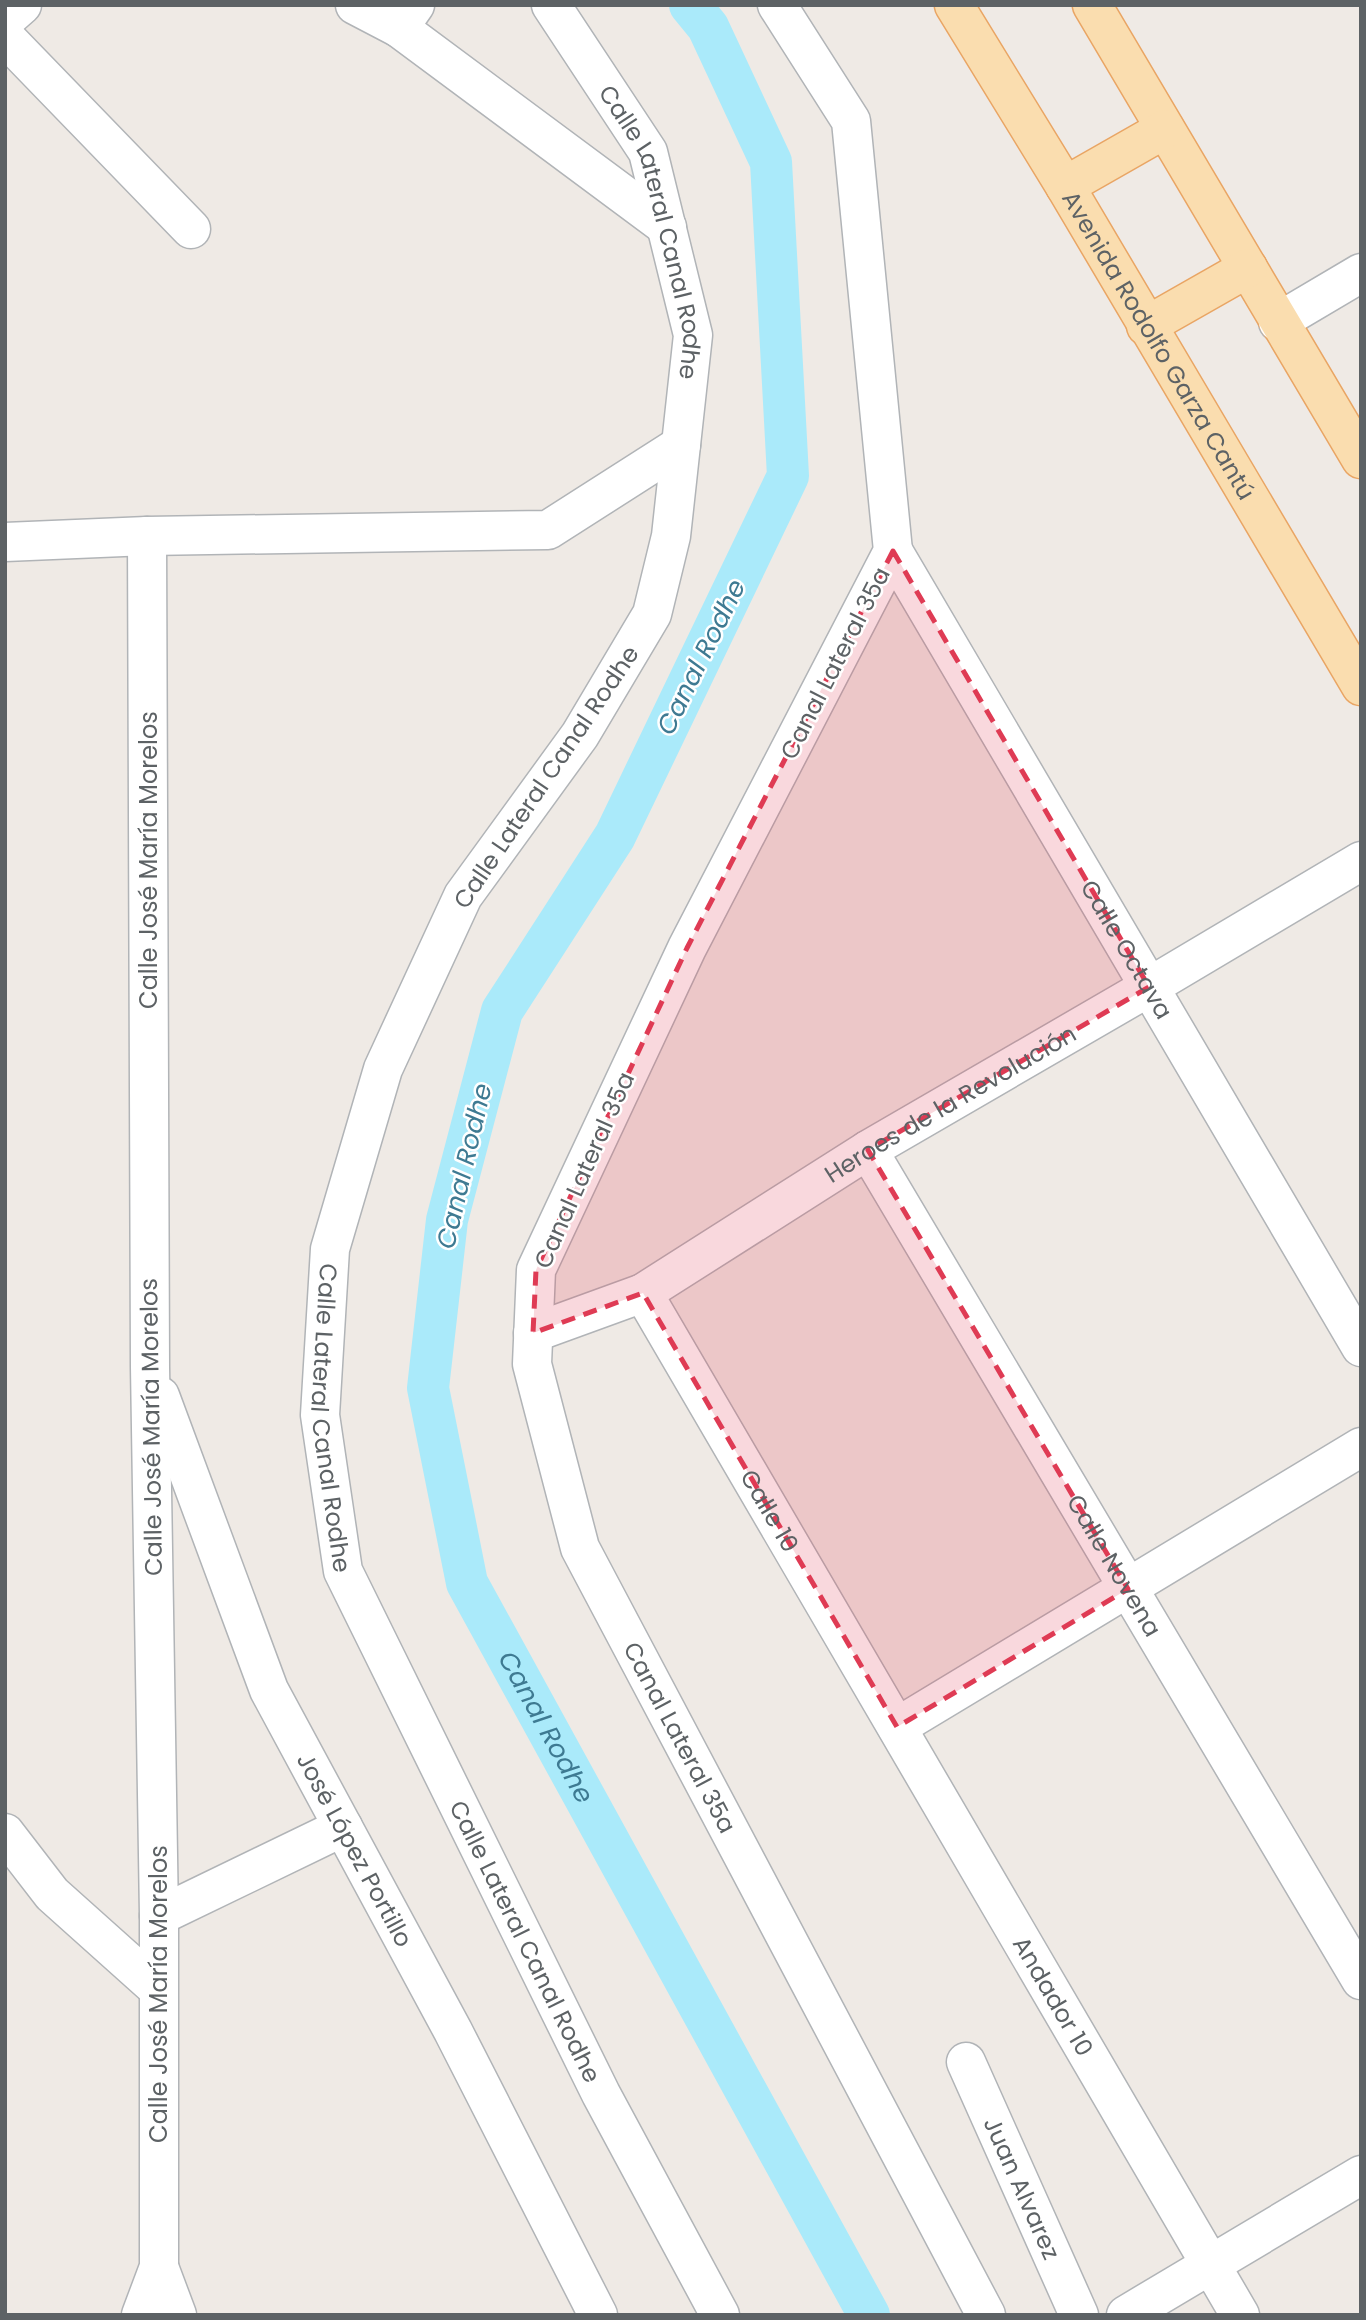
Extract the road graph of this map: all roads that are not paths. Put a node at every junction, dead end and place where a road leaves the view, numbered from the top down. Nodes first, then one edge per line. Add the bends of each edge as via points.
1 (22, 5) edge
2 (355, 5) edge
3 (551, 5) edge
4 (777, 5) edge
5 (954, 5) edge
6 (1091, 5) edge
7 (407, 17) edge
8 (5, 20) edge
9 (5, 37) edge
10 (1165, 129) junction
11 (1065, 186) junction
12 (667, 227) junction
13 (191, 229) dead end
14 (1248, 268) junction
15 (1361, 273) edge
16 (1279, 323) junction
17 (1146, 326) junction
18 (681, 445) junction
19 (1361, 459) edge
20 (147, 536) junction
21 (5, 542) edge
22 (893, 551) junction
23 (1361, 686) edge
24 (1361, 861) edge
25 (1149, 987) junction
26 (868, 1150) junction
27 (643, 1293) junction
28 (533, 1333) junction
29 (1361, 1347) edge
30 (150, 1367) junction
31 (1361, 1447) edge
32 (1128, 1589) junction
33 (897, 1727) junction
34 (343, 1827) junction
35 (5, 1832) edge
36 (159, 1916) junction
37 (1361, 1980) edge
38 (157, 1988) junction
39 (966, 2062) dead end
40 (1361, 2175) edge
41 (1211, 2264) junction
42 (159, 2267) junction
43 (141, 2315) edge
44 (177, 2315) edge
45 (598, 2315) edge
46 (720, 2315) edge
47 (986, 2315) edge
48 (1079, 2315) edge
49 (1126, 2315) edge
50 (1240, 2315) edge

1 - 8 street
2 - 7 street
3 - 12 street, Calle Lateral Canal Rodhe via 648,152
4 - 22 street, Canal Lateral 35a via 851,121
5 - 11 main road, Avenida Rodolfo Garza Cantú
6 - 10 main road
7 - 12 street
9 - 13 street
10 - 11 main road
10 - 14 main road
11 - 17 main road, Avenida Rodolfo Garza Cantú
12 - 18 street, Calle Lateral Canal Rodhe via 693,335
14 - 16 main road
14 - 17 main road
15 - 16 street
16 - 19 main road
17 - 23 main road, Avenida Rodolfo Garza Cantú
18 - 20 street via 548,530
18 - 46 street, Calle Lateral Canal Rodhe via 671,536 652,614 580,735 463,896 383,1069 330,1249 320,1415 343,1571 601,2094
20 - 21 street
20 - 30 street, Calle José María Morelos
22 - 25 street, Calle Octava
22 - 28 street, Canal Lateral 35a via 687,948 536,1270
24 - 25 street, Heroes de la Revolución
25 - 26 street, Heroes de la Revolución
25 - 29 street, Calle Octava
26 - 27 street, Heroes de la Revolución
26 - 32 street, Calle Novena
27 - 28 street, Heroes de la Revolución
27 - 33 street, Calle 10
28 - 47 street, Canal Lateral 35a via 532,1364 580,1548
30 - 34 street, José López Portillo via 269,1690
30 - 36 street, Calle José María Morelos
31 - 32 street
32 - 33 street
32 - 37 street, Calle Novena
33 - 41 street, Andador 10
34 - 36 street
34 - 45 street, José López Portillo
35 - 38 street via 52,1894
36 - 38 street, Calle José María Morelos
38 - 42 street, Calle José María Morelos
39 - 48 street, Juan Alvarez
40 - 41 street
41 - 49 street
41 - 50 street
42 - 43 street, Calle José María Morelos
42 - 44 street

